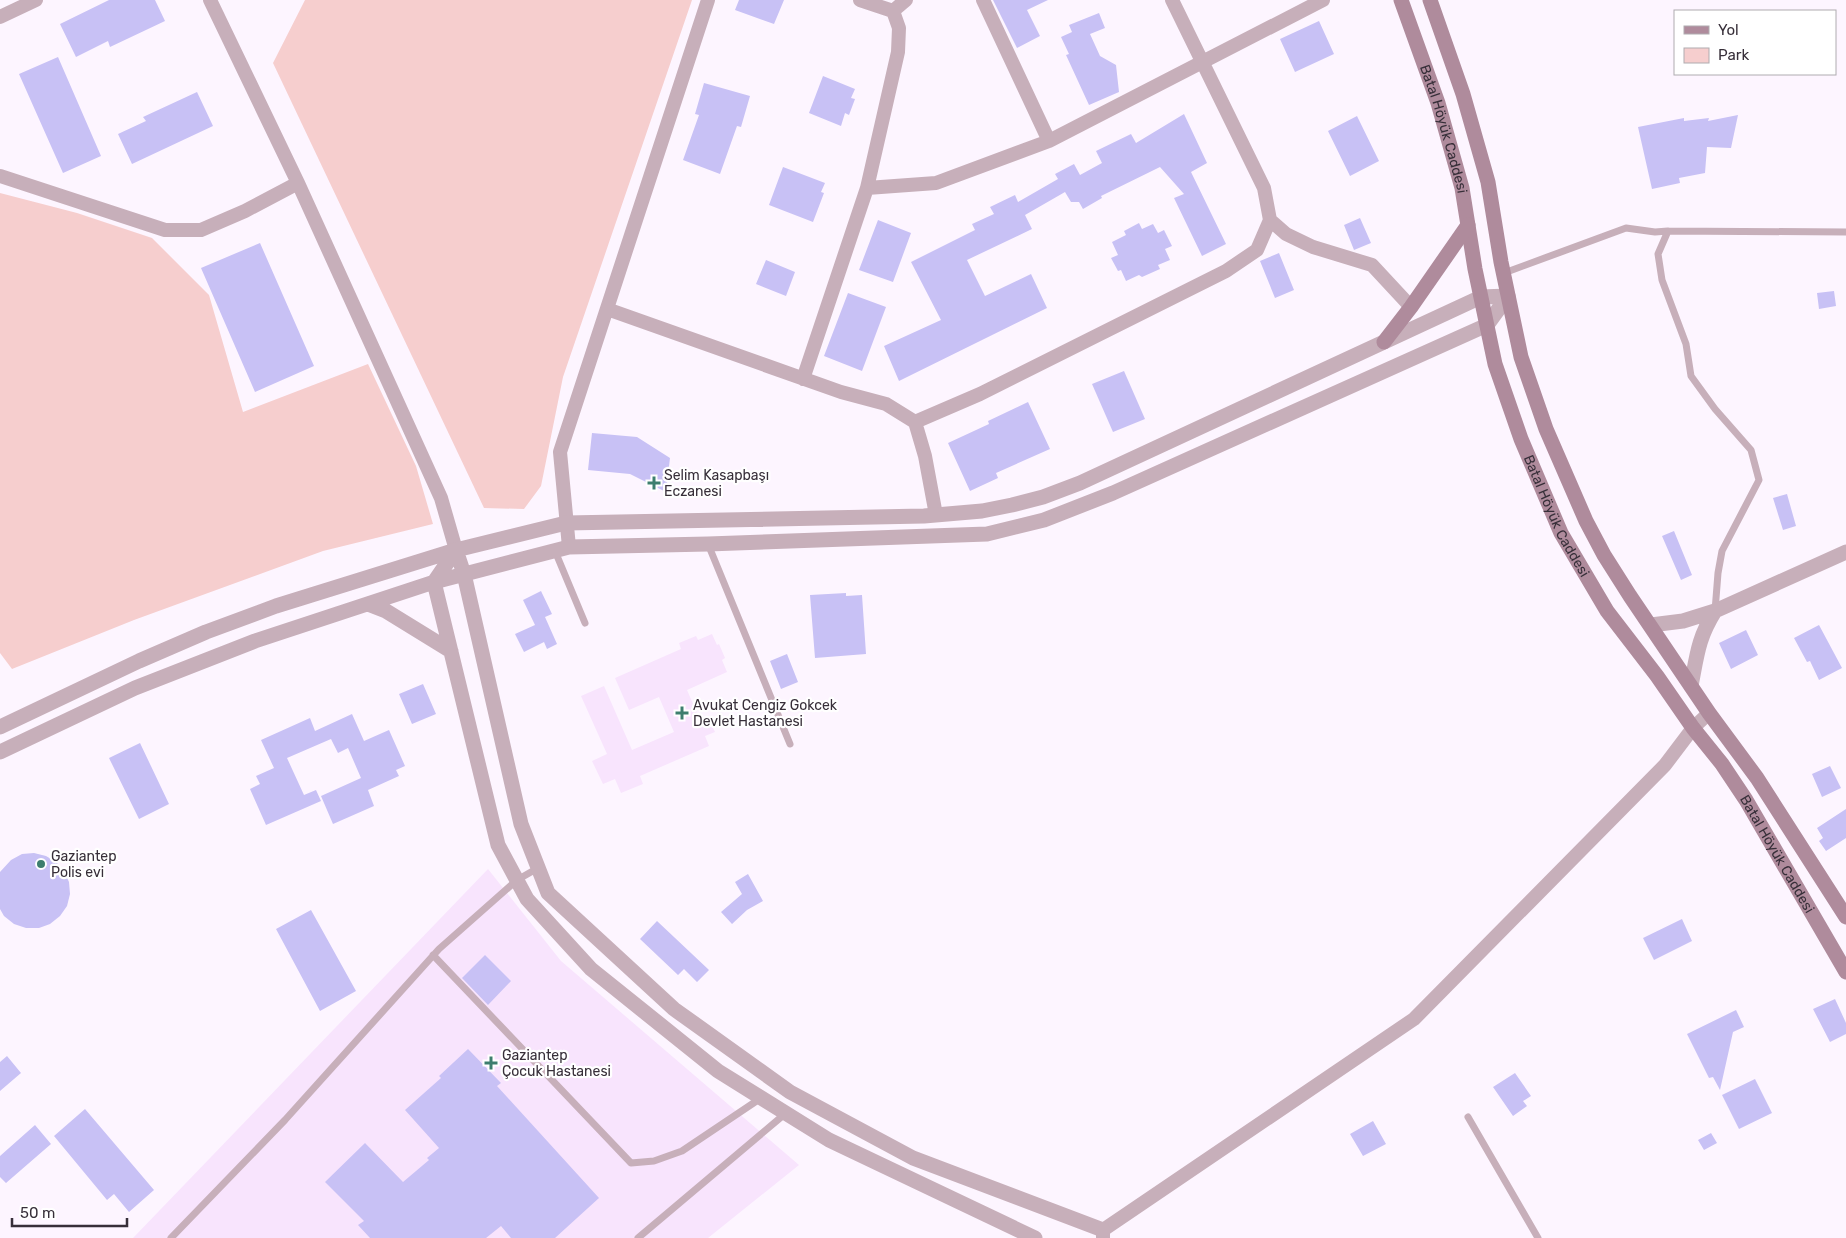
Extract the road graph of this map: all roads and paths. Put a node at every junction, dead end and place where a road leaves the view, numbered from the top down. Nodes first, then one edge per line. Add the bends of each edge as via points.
1 (36, 0) edge
2 (210, 0) edge
3 (708, 0) edge
4 (860, 0) edge
5 (906, 0) edge
6 (983, 0) edge
7 (1172, 0) edge
8 (1324, 0) edge
9 (1401, 0) edge
10 (1430, 0) edge
11 (893, 11) junction
12 (0, 17) edge
13 (1201, 63) junction
14 (1049, 141) junction
15 (0, 176) edge
16 (298, 183) junction
17 (867, 188) junction
18 (1270, 220) junction
19 (1468, 225) junction
20 (1668, 231) junction
21 (1846, 232) edge
22 (1504, 273) junction
23 (1508, 296) junction
24 (1481, 297) junction
25 (1411, 307) junction
26 (607, 309) junction
27 (1487, 325) junction
28 (1384, 342) junction
29 (803, 379) junction
30 (915, 422) junction
31 (936, 515) junction
32 (566, 523) junction
33 (708, 544) junction
34 (562, 549) junction
35 (456, 550) junction
36 (1846, 552) edge
37 (464, 574) junction
38 (434, 582) junction
39 (368, 604) junction
40 (1715, 611) junction
41 (585, 623) dead end
42 (1650, 625) junction
43 (451, 651) junction
44 (1692, 686) junction
45 (1709, 713) junction
46 (0, 727) edge
47 (1693, 728) junction
48 (790, 744) dead end
49 (0, 752) edge
50 (538, 868) junction
51 (516, 880) junction
52 (1846, 917) edge
53 (433, 955) junction
54 (1846, 972) edge
55 (761, 1098) junction
56 (786, 1114) junction
57 (1468, 1117) dead end
58 (1103, 1234) edge
59 (171, 1238) edge
60 (638, 1238) edge
61 (1034, 1238) edge
62 (1538, 1238) edge

1 - 12 street
2 - 16 street
3 - 26 street
4 - 11 street
5 - 11 street
6 - 14 street
7 - 13 street
8 - 13 street
9 - 19 main road, Batal Höyük Caddesi via 1438,103 1462,188
10 - 22 main road, Batal Höyük Caddesi via 1463,94 1488,182
11 - 17 street via 899,28 898,52
13 - 14 street
13 - 18 street via 1264,188
14 - 17 street via 936,183
15 - 16 street via 165,230 201,230 246,211
16 - 35 street via 441,498
17 - 29 street
18 - 25 street via 1286,234 1312,247 1372,265
18 - 30 street via 1257,250 1226,271 980,394
19 - 24 main road, Batal Höyük Caddesi
19 - 25 main road
20 - 21 lane
20 - 22 lane via 1626,228
20 - 40 lane via 1658,254 1662,280 1686,344 1691,376 1751,450 1759,480 1722,551
22 - 23 main road, Batal Höyük Caddesi
23 - 24 street
23 - 27 street
23 - 42 main road, Batal Höyük Caddesi via 1521,357 1546,429 1582,513 1604,555
24 - 27 main road, Batal Höyük Caddesi
24 - 28 street
25 - 28 main road
26 - 29 street
26 - 32 street via 560,452
27 - 33 street via 1044,520 987,534
27 - 47 main road, Batal Höyük Caddesi via 1495,364 1521,439 1561,534 1607,611
28 - 31 street via 1080,483 1012,505
29 - 30 street via 886,404
30 - 31 street
31 - 32 street
32 - 34 street
32 - 35 street
33 - 34 street
33 - 48 lane
34 - 37 street
34 - 41 lane
35 - 37 street
35 - 38 street
35 - 46 street via 258,612 140,661
36 - 40 street
37 - 38 street
37 - 50 street via 521,824
38 - 39 street
38 - 43 street
39 - 43 street via 386,611
39 - 49 street via 197,662
40 - 42 street via 1683,621
40 - 44 street via 1699,643
42 - 44 main road, Batal Höyük Caddesi
43 - 51 street via 498,845
44 - 45 main road, Batal Höyük Caddesi
45 - 47 street
45 - 52 main road, Batal Höyük Caddesi via 1757,778
47 - 54 main road, Batal Höyük Caddesi via 1746,800
47 - 58 street via 1665,765 1414,1020
50 - 51 lane
50 - 58 street via 548,893 674,1008 790,1092 913,1158
51 - 53 lane
51 - 55 street via 527,899 591,969 718,1071
53 - 55 lane via 632,1163 654,1162 682,1151
53 - 59 lane via 285,1120
55 - 56 street
56 - 60 lane
56 - 61 street via 829,1140
57 - 62 lane

